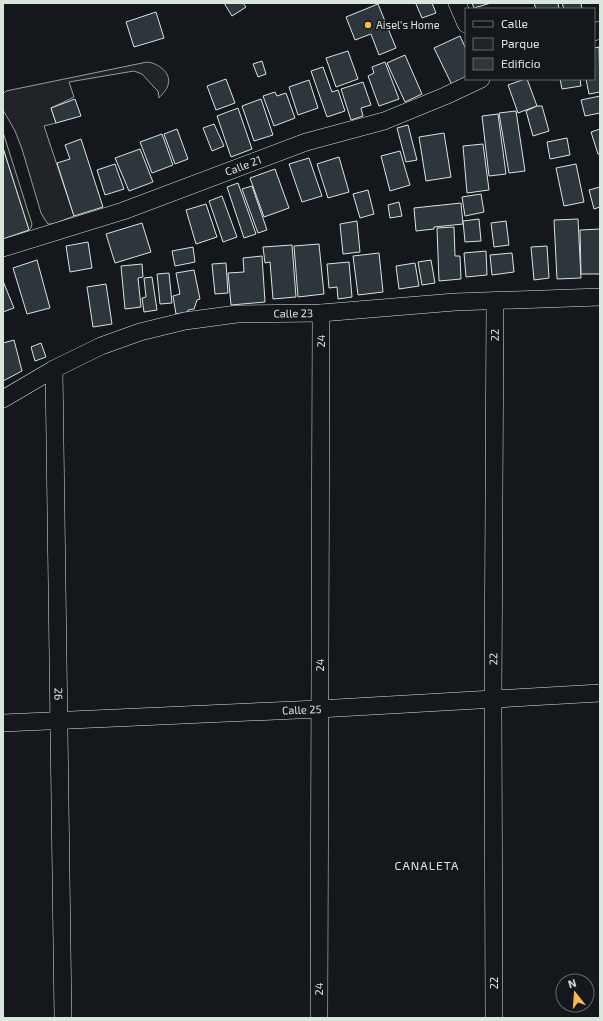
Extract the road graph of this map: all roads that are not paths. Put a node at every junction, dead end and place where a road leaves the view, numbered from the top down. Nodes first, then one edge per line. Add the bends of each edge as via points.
1 (457, 3) edge
2 (465, 22) edge
3 (479, 80) edge
4 (3, 248) edge
5 (600, 297) edge
6 (495, 301) junction
7 (321, 313) junction
8 (54, 369) junction
9 (3, 399) edge
10 (600, 693) edge
11 (493, 700) junction
12 (319, 709) junction
13 (58, 720) junction
14 (3, 723) edge
15 (63, 1018) edge
16 (319, 1018) edge
17 (494, 1018) edge

1 - 2 street
3 - 4 street, Calle 21 via 384,121 306,142 123,211
5 - 6 street, Calle 23
6 - 7 street, Calle 23 via 449,302
6 - 11 street, 22
7 - 8 street, Calle 23 via 237,314 185,321 140,332 107,344
7 - 12 street, 24
8 - 9 street, Calle 23
8 - 13 street, 26
10 - 11 street, Calle 25
11 - 12 street, Calle 25
11 - 17 street, 22
12 - 13 street, Calle 25
12 - 16 street, 24
13 - 14 street, Calle 25
13 - 15 street, 26

